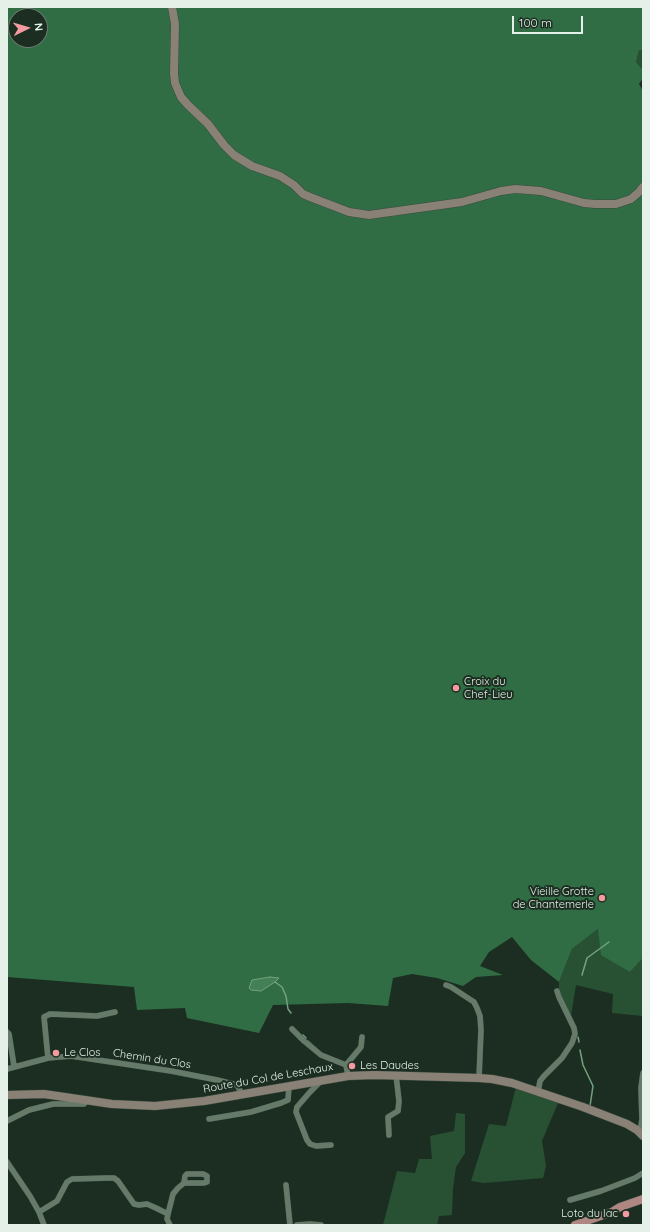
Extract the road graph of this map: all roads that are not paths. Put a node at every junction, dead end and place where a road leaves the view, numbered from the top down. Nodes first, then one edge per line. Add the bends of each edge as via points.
1 (172, 7) edge
2 (643, 187) edge
3 (446, 985) dead end
4 (557, 991) dead end
5 (115, 1012) dead end
6 (292, 1029) dead end
7 (8, 1033) edge
8 (362, 1038) dead end
9 (48, 1058) junction
10 (346, 1065) junction
11 (14, 1066) junction
12 (7, 1069) edge
13 (643, 1073) edge
14 (396, 1075) junction
15 (348, 1076) junction
16 (479, 1078) junction
17 (320, 1080) junction
18 (289, 1086) junction
19 (538, 1092) junction
20 (242, 1094) junction
21 (7, 1095) edge
22 (87, 1100) junction
23 (209, 1119) dead end
24 (7, 1121) edge
25 (641, 1134) edge
26 (389, 1135) dead end
27 (331, 1145) dead end
28 (7, 1162) edge
29 (643, 1173) edge
30 (184, 1183) dead end
31 (286, 1185) dead end
32 (643, 1199) edge
33 (570, 1200) dead end
34 (643, 1203) edge
35 (39, 1212) junction
36 (612, 1212) junction
37 (168, 1214) junction
38 (44, 1225) edge
39 (170, 1225) edge
40 (290, 1225) edge
41 (297, 1225) edge
42 (321, 1225) edge
43 (576, 1225) edge

1 - 2 main road via 175,24 175,83 181,97 234,155 252,166 280,176 315,200 349,212 369,215 462,202 515,189 541,191 584,203 616,204 631,199
3 - 16 street via 474,1002 480,1016
4 - 19 street via 575,1034 562,1058 540,1081
5 - 9 street via 97,1016 50,1014 44,1018
6 - 10 street via 321,1055
7 - 11 street
8 - 10 street via 361,1047
9 - 11 street, Chemin du Clos
9 - 20 street, Chemin du Clos via 71,1056 171,1071 237,1085
10 - 15 street
11 - 12 street, Chemin du Clos
13 - 25 street
14 - 15 main road, Route du Col de Leschaux
14 - 16 main road, Route du Col de Leschaux
14 - 26 street via 398,1110 388,1117
15 - 17 main road, Route du Col de Leschaux
16 - 19 main road, Route du Col de Leschaux via 503,1081
17 - 18 main road, Route du Col de Leschaux
17 - 27 street via 297,1107 296,1112 310,1144
18 - 20 main road, Route du Col de Leschaux
18 - 23 street via 288,1100 281,1103 251,1112
19 - 25 main road, Route du Col de Leschaux via 618,1120
20 - 22 main road, Route du Col de Leschaux via 155,1106
21 - 22 main road, Route du Col de Leschaux via 44,1094
22 - 24 street via 84,1104 53,1104 29,1110
28 - 35 street
29 - 33 street via 601,1191
30 - 37 street via 173,1194
31 - 40 street
32 - 36 main road
34 - 36 main road
35 - 37 street via 57,1201 67,1182 77,1178 114,1178 134,1204 147,1204
35 - 38 street
36 - 43 main road
37 - 39 street
41 - 42 street

